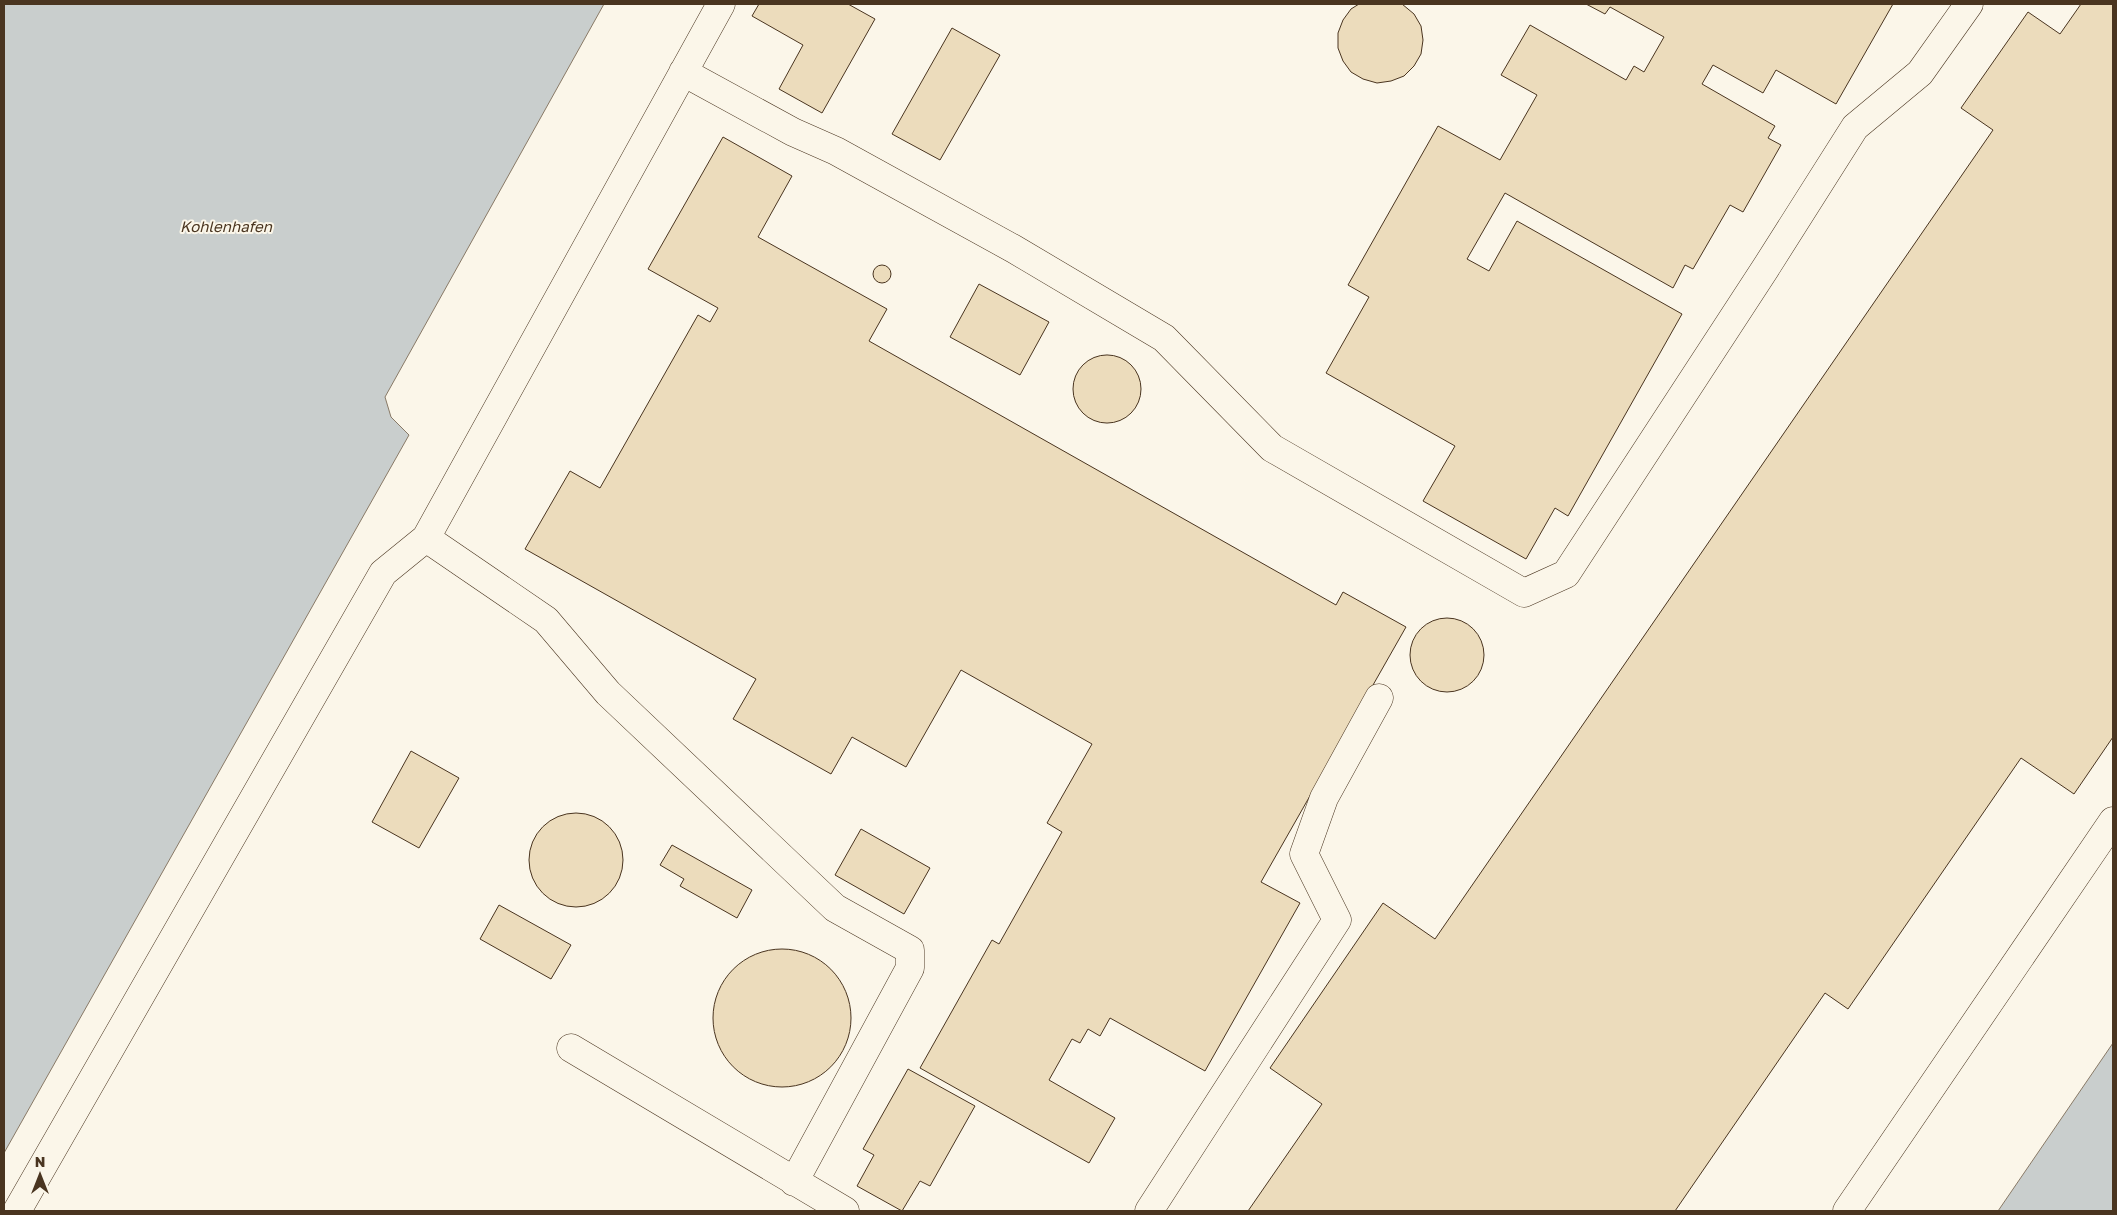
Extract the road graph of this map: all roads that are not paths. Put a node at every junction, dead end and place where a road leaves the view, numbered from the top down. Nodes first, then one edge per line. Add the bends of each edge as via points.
1 (721, 4) edge
2 (1969, 4) edge
3 (683, 72) junction
4 (426, 538) junction
5 (1378, 698) dead end
6 (2113, 821) edge
7 (571, 1048) dead end
8 (794, 1182) junction
9 (17, 1211) edge
10 (845, 1211) edge
11 (1149, 1211) edge
12 (1847, 1211) edge

1 - 3 lane
2 - 3 lane via 1920,73 1855,127 1566,574 1524,593 1272,448 1164,338 997,240 836,151 793,132
3 - 4 lane
4 - 8 lane via 546,620 608,694 835,908 910,950 910,968
4 - 9 lane via 383,573
5 - 11 lane via 1324,798 1304,854 1336,920
6 - 12 lane
7 - 8 lane
8 - 10 lane

